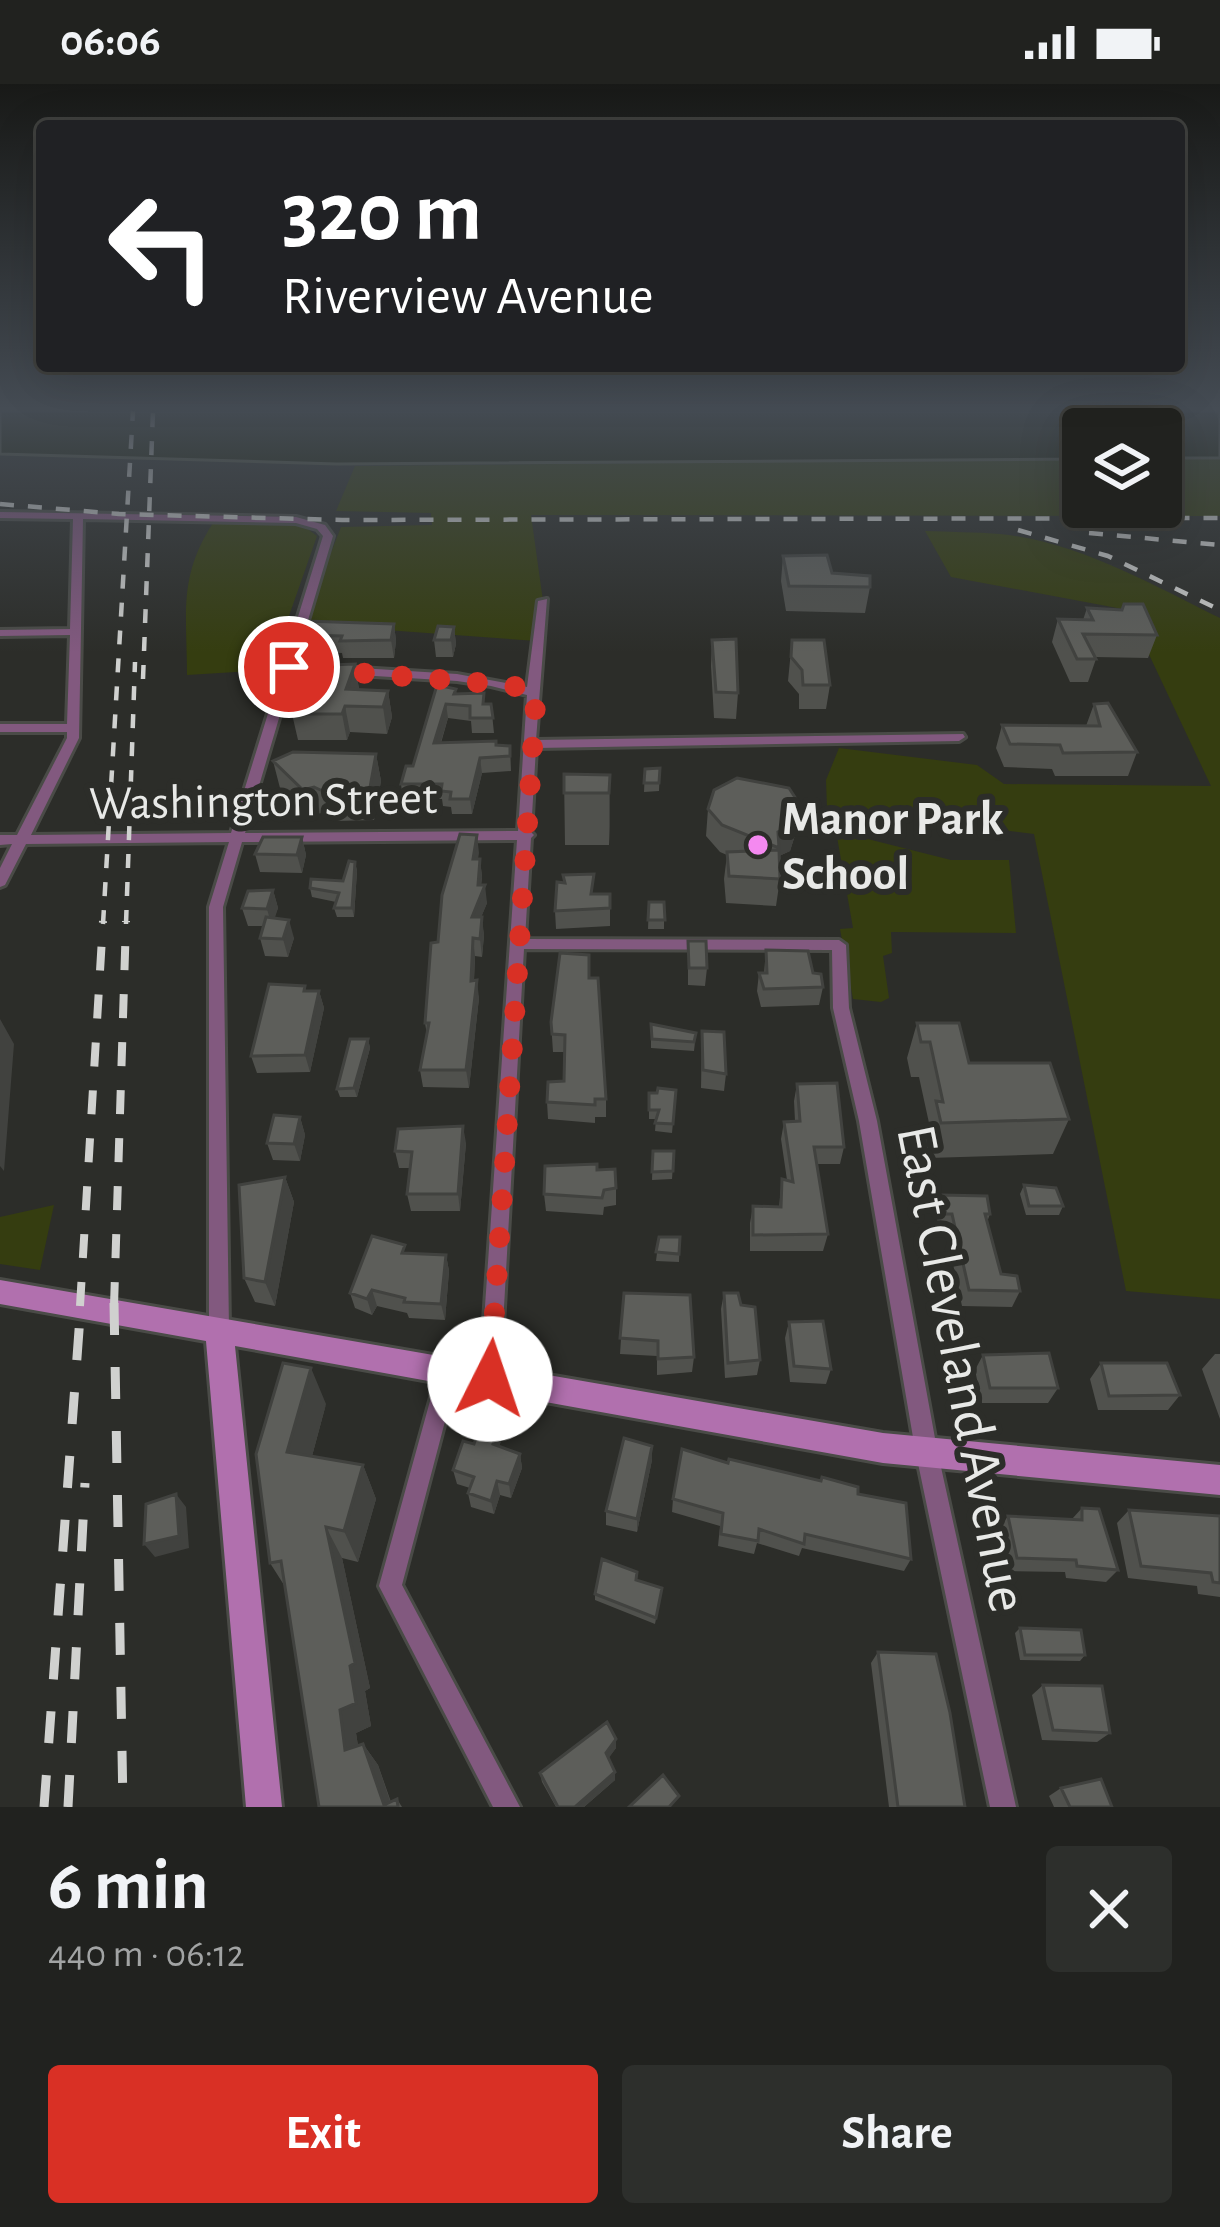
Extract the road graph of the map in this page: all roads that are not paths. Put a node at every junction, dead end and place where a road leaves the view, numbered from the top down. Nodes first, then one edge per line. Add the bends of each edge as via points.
1 (0, 515) edge
2 (79, 515) junction
3 (544, 601) dead end
4 (77, 632) junction
5 (0, 633) edge
6 (289, 667) junction
7 (536, 694) junction
8 (0, 728) edge
9 (74, 728) junction
10 (959, 737) dead end
11 (533, 744) junction
12 (527, 835) junction
13 (237, 839) junction
14 (0, 840) edge
15 (21, 840) junction
16 (0, 882) edge
17 (520, 944) junction
18 (0, 1292) edge
19 (218, 1329) junction
20 (448, 1372) junction
21 (490, 1379) junction
22 (926, 1449) junction
23 (1220, 1480) edge
24 (264, 1807) edge
25 (507, 1807) edge
26 (1003, 1807) edge

1 - 2 street
2 - 4 street
2 - 6 street via 296,520 326,531
3 - 7 street
4 - 5 street
4 - 9 street
6 - 7 street
6 - 13 street
7 - 11 street
8 - 9 street
9 - 15 street
10 - 11 street
11 - 12 street
12 - 13 street, Washington Street
12 - 17 street
13 - 15 street, Washington Street
13 - 19 street via 214,930
14 - 15 street, Washington Street
15 - 16 street
17 - 21 street
17 - 22 street, East Cleveland Avenue via 839,946 842,1009
18 - 19 main road
19 - 20 main road
19 - 24 main road
20 - 21 main road
20 - 25 street via 390,1586
21 - 22 main road
22 - 23 main road
22 - 26 street, East Cleveland Avenue

